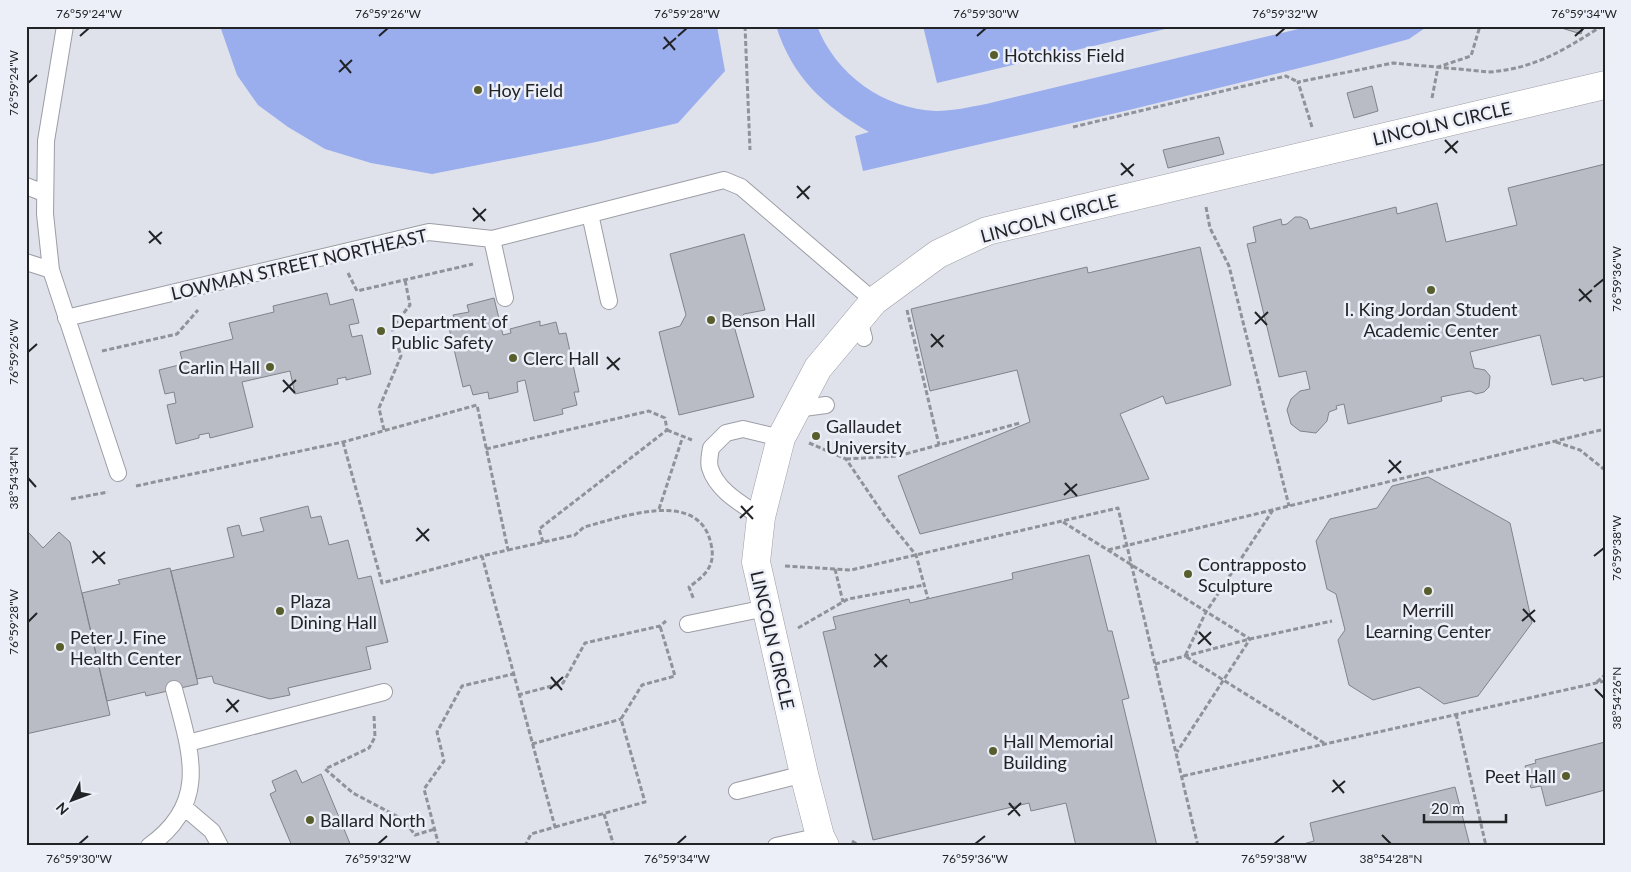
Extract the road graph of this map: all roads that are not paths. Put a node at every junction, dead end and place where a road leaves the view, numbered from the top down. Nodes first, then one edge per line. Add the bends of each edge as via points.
1 (65, 26) edge
2 (1605, 84) edge
3 (26, 186) edge
4 (44, 193) junction
5 (590, 214) junction
6 (492, 238) junction
7 (26, 262) edge
8 (51, 270) junction
9 (505, 298) dead end
10 (609, 301) dead end
11 (66, 318) junction
12 (866, 319) junction
13 (826, 405) dead end
14 (796, 410) junction
15 (794, 440) junction
16 (118, 473) dead end
17 (761, 517) junction
18 (766, 608) junction
19 (688, 624) dead end
20 (174, 689) dead end
21 (376, 694) road end
22 (188, 744) junction
23 (804, 774) junction
24 (737, 791) dead end
25 (185, 808) junction
26 (823, 841) edge
27 (149, 846) edge
28 (220, 846) edge
29 (776, 846) edge

1 - 4 lane via 46,142
2 - 12 street, LINCOLN CIRCLE via 987,231 938,254
3 - 4 lane
4 - 8 lane
5 - 6 lane, LOWMAN STREET NORTHEAST
5 - 10 lane
5 - 12 lane, LOWMAN STREET NORTHEAST via 724,180 741,187
6 - 9 lane
6 - 11 lane, LOWMAN STREET NORTHEAST via 429,232
7 - 8 lane
8 - 11 lane
11 - 16 lane
12 - 14 street, LINCOLN CIRCLE via 818,368
13 - 14 lane
14 - 15 street, LINCOLN CIRCLE
15 - 17 street, LINCOLN CIRCLE
15 - 17 lane via 743,429 726,433 711,448 709,467 718,484 732,498
17 - 18 street, LINCOLN CIRCLE via 756,562
18 - 19 lane
18 - 23 street, LINCOLN CIRCLE
20 - 22 lane
21 - 22 lane
22 - 25 lane via 192,776
23 - 24 lane
23 - 26 street, LINCOLN CIRCLE
25 - 27 lane via 167,833
25 - 28 lane via 212,831
26 - 29 lane

